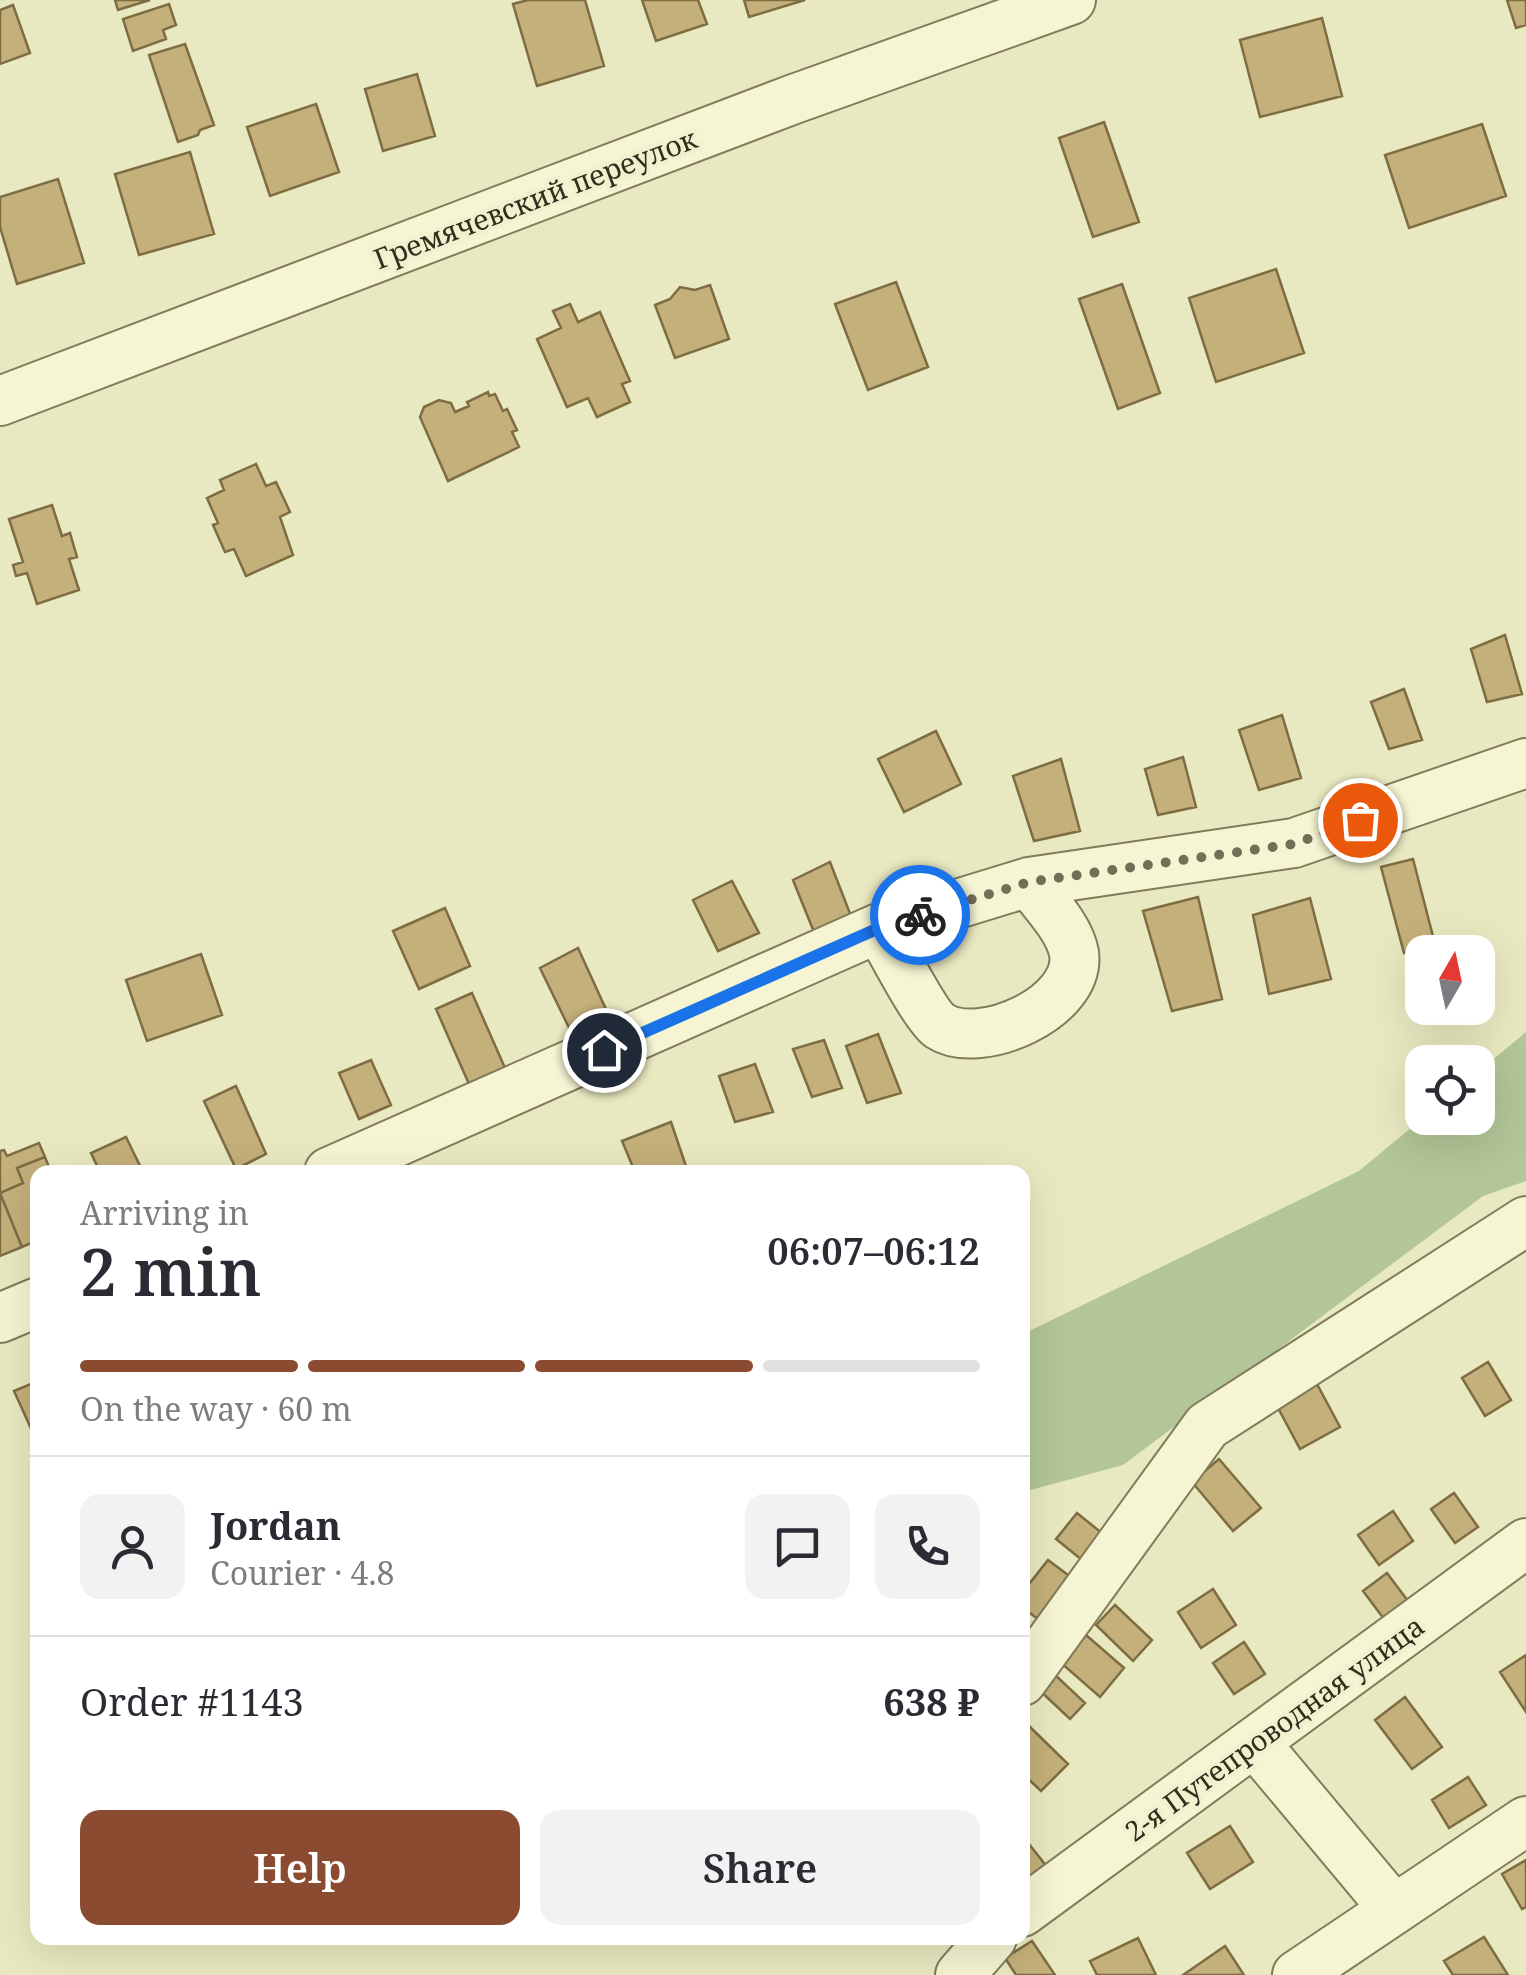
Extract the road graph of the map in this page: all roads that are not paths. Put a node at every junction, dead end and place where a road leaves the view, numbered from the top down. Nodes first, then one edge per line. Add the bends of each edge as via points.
1 (1071, 0) edge
2 (0, 402) edge
3 (1526, 763) edge
4 (1029, 882) junction
5 (879, 928) junction
6 (344, 1165) edge
7 (1526, 1221) edge
8 (30, 1305) edge
9 (0, 1318) edge
10 (1526, 1543) edge
11 (1030, 1670) edge
12 (1255, 1743) junction
13 (1526, 1821) edge
14 (1030, 1906) edge
15 (1393, 1908) junction
16 (986, 1945) edge
17 (960, 1975) edge
18 (1297, 1975) edge

1 - 2 street, Гремячевский переулок
3 - 4 street via 1294,844
4 - 5 street
4 - 5 street via 1066,932 1074,955 1070,985 1048,1008 992,1032 959,1034 937,1025
5 - 6 street
7 - 11 street via 1207,1426
8 - 9 street
10 - 12 street, 2-я Путепроводная улица
12 - 14 street, 2-я Путепроводная улица
12 - 15 street
13 - 15 street
15 - 18 street
16 - 17 street

